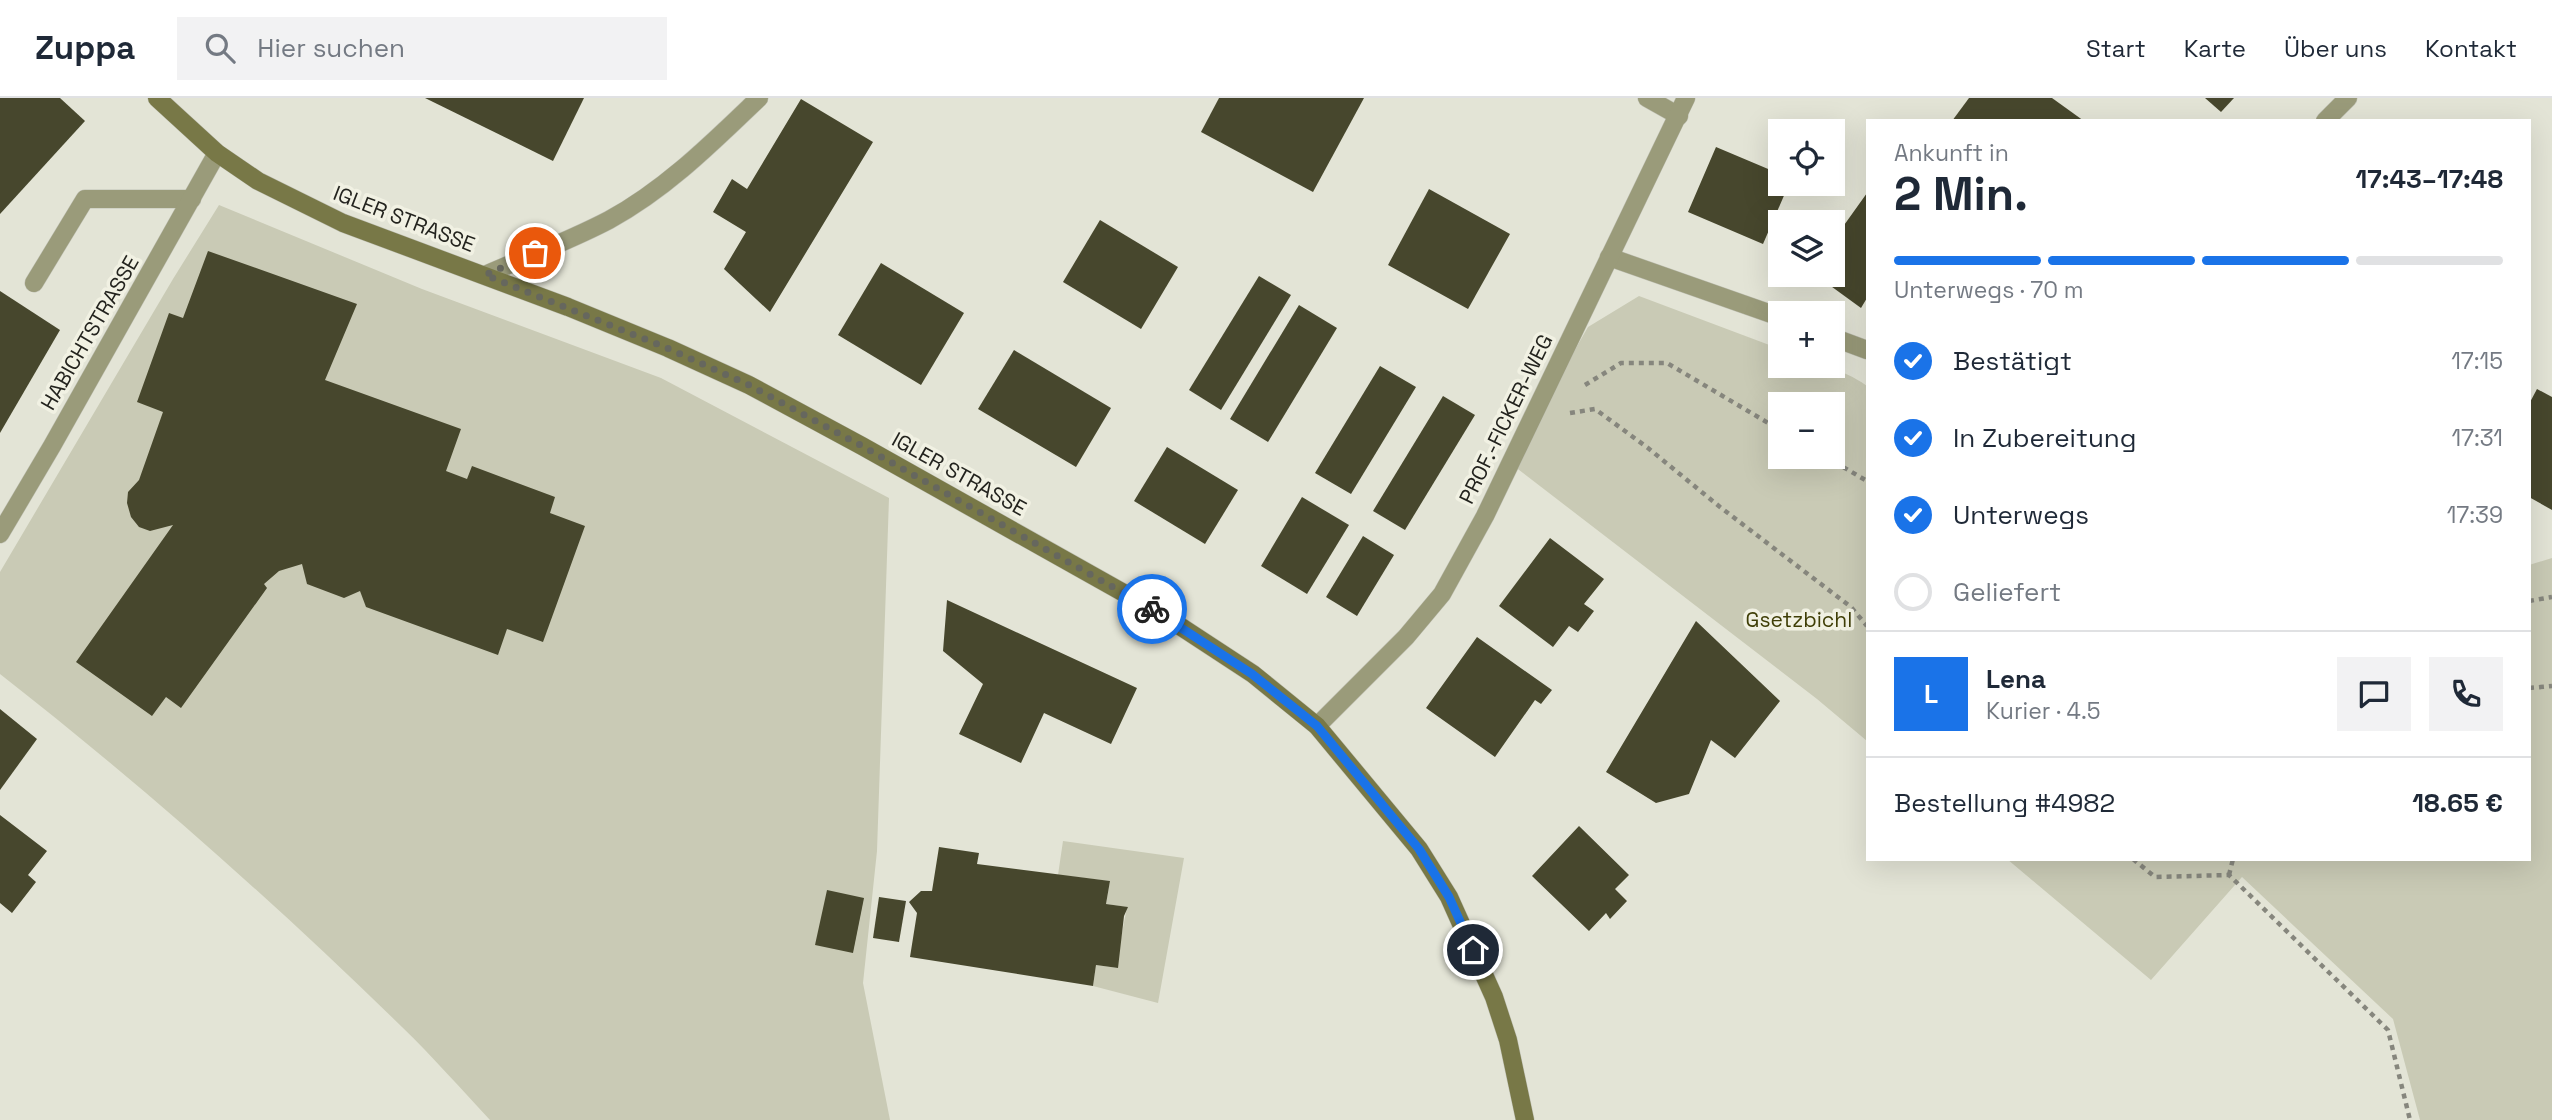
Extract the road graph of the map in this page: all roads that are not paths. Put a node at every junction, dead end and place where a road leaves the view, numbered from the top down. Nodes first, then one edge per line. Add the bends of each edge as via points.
1 (157, 98) edge
2 (759, 98) edge
3 (1647, 98) edge
4 (1686, 98) edge
5 (2348, 98) edge
6 (1679, 116) junction
7 (2327, 119) edge
8 (217, 153) junction
9 (192, 199) junction
10 (1609, 257) junction
11 (485, 275) junction
12 (33, 283) dead end
13 (1768, 313) edge
14 (1845, 342) edge
15 (1866, 350) edge
16 (0, 534) edge
17 (1317, 726) junction
18 (1525, 1120) edge

1 - 8 main road, IGLER STRASSE
2 - 11 street via 657,190 609,220
3 - 6 street
4 - 6 street, PROF.-FICKER-WEG
5 - 7 street
6 - 10 street, PROF.-FICKER-WEG
8 - 9 street, HABICHTSTRASSE
8 - 11 main road, IGLER STRASSE via 258,181 343,223
9 - 12 street via 85,198
9 - 16 street, HABICHTSTRASSE
10 - 13 street
10 - 17 street, PROF.-FICKER-WEG via 1485,516 1442,594
11 - 17 main road, IGLER STRASSE via 749,385 862,446 1163,615 1252,674
14 - 15 street
17 - 18 main road, IGLER STRASSE via 1419,849 1449,897 1508,1040

